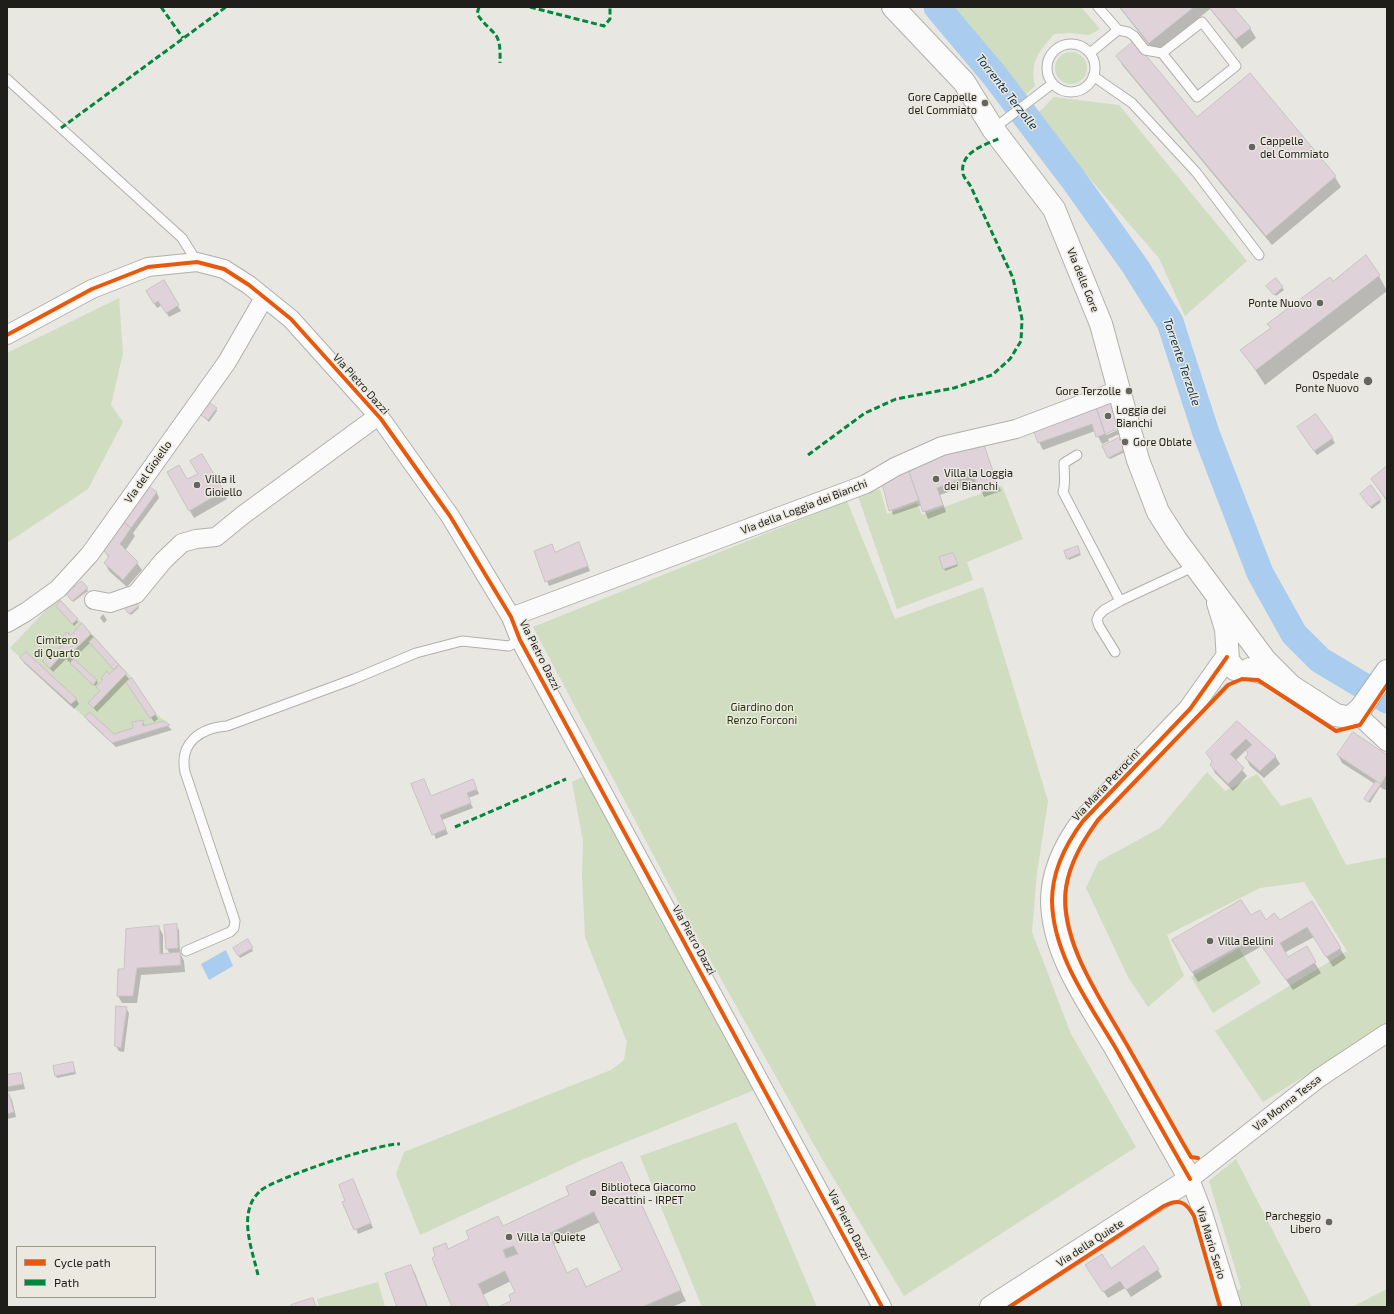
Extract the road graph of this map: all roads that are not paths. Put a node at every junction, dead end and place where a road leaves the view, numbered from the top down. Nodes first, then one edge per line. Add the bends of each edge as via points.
1 (893, 7) edge
2 (1098, 7) edge
3 (1118, 30) junction
4 (1090, 53) junction
5 (1162, 53) junction
6 (1093, 76) junction
7 (7, 79) edge
8 (1052, 84) junction
9 (1000, 125) junction
10 (1259, 255) dead end
11 (197, 262) junction
12 (264, 298) junction
13 (7, 335) edge
14 (1119, 390) junction
15 (378, 416) junction
16 (1077, 455) dead end
17 (1196, 566) junction
18 (1212, 587) junction
19 (94, 600) dead end
20 (1120, 602) junction
21 (510, 617) junction
22 (7, 623) edge
23 (520, 640) junction
24 (1255, 647) junction
25 (1115, 652) dead end
26 (1227, 654) junction
27 (1246, 670) junction
28 (1387, 671) edge
29 (1291, 686) junction
30 (1190, 709) junction
31 (1359, 710) junction
32 (1387, 742) edge
33 (186, 951) dead end
34 (1387, 1033) edge
35 (1190, 1179) junction
36 (882, 1307) edge
37 (991, 1307) edge
38 (1232, 1307) edge

1 - 9 main road, Via delle Gore via 964,82
2 - 3 lane
3 - 4 lane
3 - 5 lane via 1134,36 1145,50
4 - 6 lane via 1095,68
4 - 8 lane via 1085,48 1070,44 1056,49 1048,62 1048,77
5 - 5 lane via 1196,97 1236,66 1202,22
6 - 8 lane via 1089,84 1075,92 1067,92
6 - 10 lane via 1132,103 1196,172
7 - 11 lane via 182,238
8 - 9 lane
9 - 14 main road, Via delle Gore via 1054,209 1101,324
11 - 12 street, Via Pietro Dazzi via 224,269
11 - 13 street, Via Pietro Dazzi via 148,267 92,289
12 - 15 street, Via Pietro Dazzi via 291,319
12 - 22 street, Via del Gioiello via 226,362 90,554 58,588
14 - 17 main road, Via delle Gore via 1138,460 1158,512
14 - 21 street, Via della Loggia dei Bianchi via 1016,429 942,446 895,467 866,484
15 - 19 street via 216,537 182,543 163,561 136,594 110,603
15 - 21 street, Via Pietro Dazzi via 450,516
16 - 20 lane via 1064,463 1063,492
17 - 18 main road, Via delle Gore
17 - 20 lane
18 - 24 main road, Via delle Gore
18 - 26 main road, Via delle Gore via 1223,617
20 - 25 lane via 1104,610 1097,620
21 - 23 street, Via Pietro Dazzi
23 - 33 lane via 509,646 462,641 416,653 227,726 213,727 188,743 183,762 185,772 235,921 230,932
23 - 36 street, Via Pietro Dazzi
24 - 26 main road via 1245,640 1240,640 1231,646
24 - 27 main road via 1256,663
24 - 29 main road, Via delle Gore
26 - 27 main road, Via delle Gore via 1233,668
26 - 30 main road, Via Maria Petrocini
27 - 29 main road, Via delle Gore via 1267,674
27 - 30 main road, Via Maria Petrocini via 1223,682
28 - 31 main road
29 - 31 main road, Via delle Gore via 1338,716 1349,717
30 - 35 main road, Via Maria Petrocini via 1083,821 1064,850 1057,868 1052,898 1056,930 1070,969
31 - 32 street
34 - 35 street, Via Monna Tessa via 1318,1078
35 - 37 main road, Via della Quiete
35 - 38 street, Via Mario Serio

